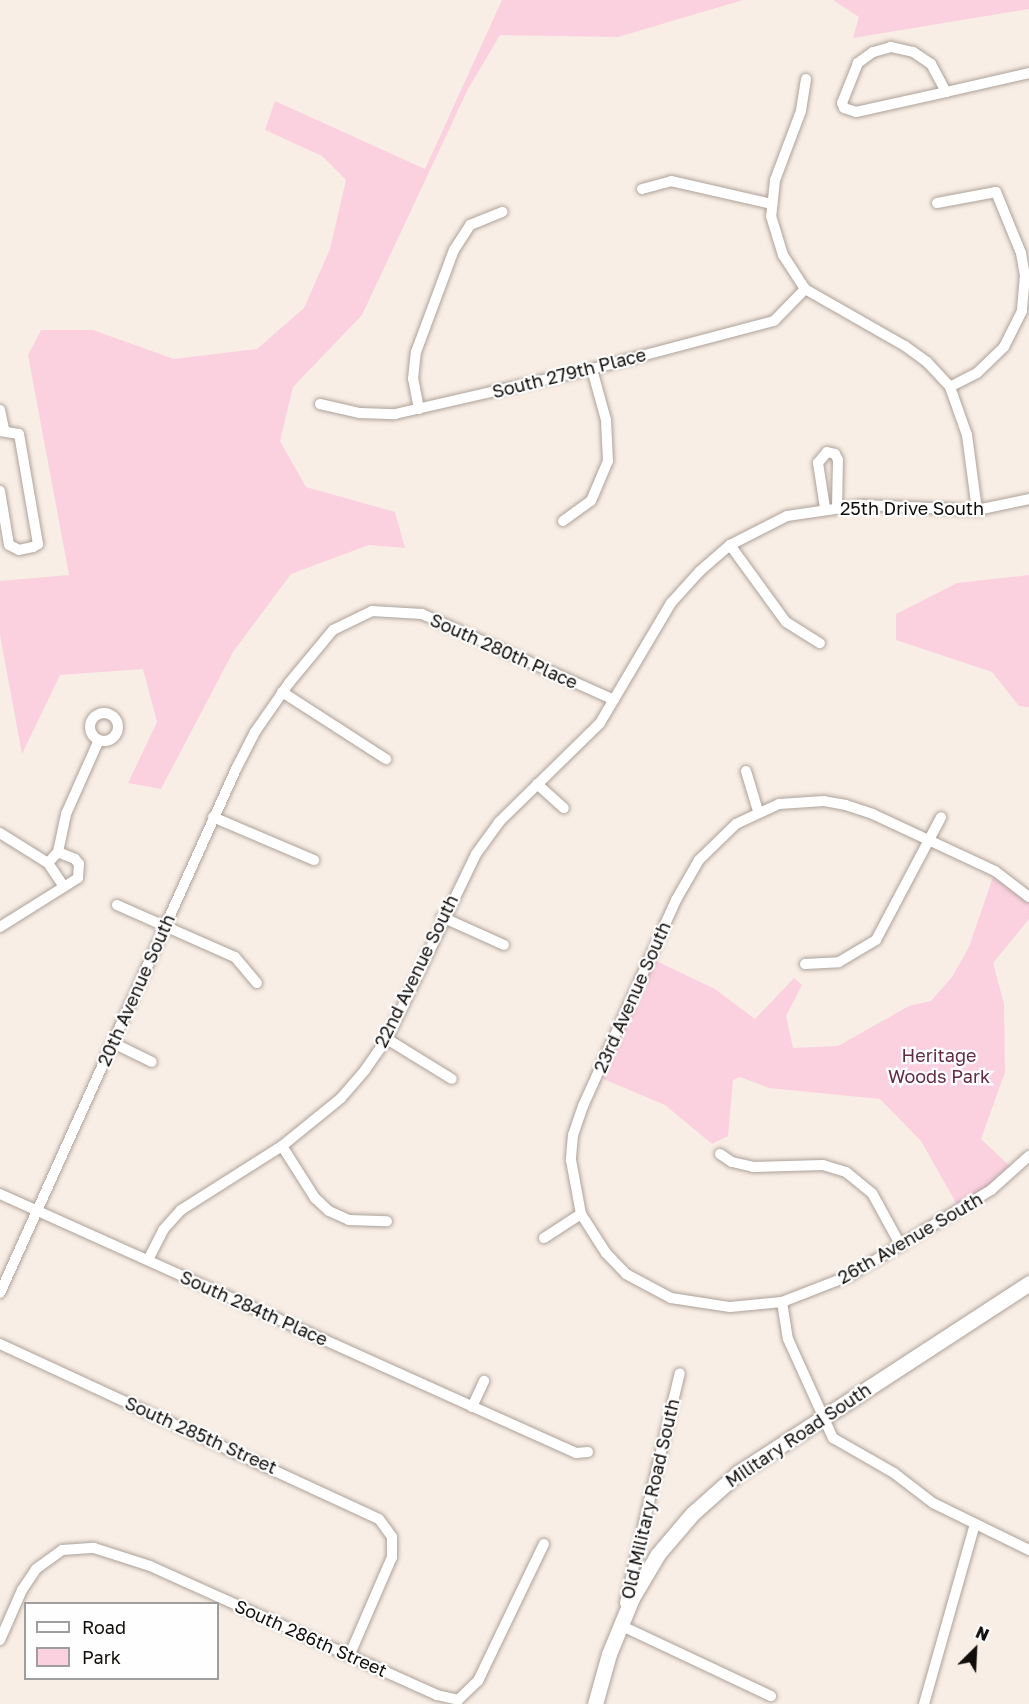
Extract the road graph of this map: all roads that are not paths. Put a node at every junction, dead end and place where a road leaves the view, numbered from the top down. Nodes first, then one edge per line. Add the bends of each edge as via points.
1 (1029, 73) edge
2 (806, 79) dead end
3 (946, 92) junction
4 (642, 189) dead end
5 (937, 203) dead end
6 (772, 204) junction
7 (502, 212) dead end
8 (805, 289) junction
9 (592, 369) junction
10 (950, 387) junction
11 (320, 404) dead end
12 (418, 409) junction
13 (0, 410) edge
14 (2, 430) edge
15 (0, 491) edge
16 (1029, 499) edge
17 (837, 506) junction
18 (825, 508) junction
19 (977, 510) junction
20 (563, 521) dead end
21 (730, 545) junction
22 (4, 547) edge
23 (820, 643) dead end
24 (282, 692) junction
25 (614, 700) junction
26 (99, 740) dead end
27 (386, 759) dead end
28 (746, 771) dead end
29 (537, 784) junction
30 (564, 808) dead end
31 (758, 811) junction
32 (213, 817) junction
33 (941, 817) dead end
34 (0, 833) edge
35 (930, 842) junction
36 (58, 852) junction
37 (314, 860) dead end
38 (48, 863) junction
39 (63, 885) junction
40 (1029, 897) edge
41 (117, 905) dead end
42 (442, 917) junction
43 (164, 925) junction
44 (0, 927) edge
45 (504, 945) dead end
46 (805, 964) dead end
47 (257, 983) dead end
48 (387, 1039) junction
49 (113, 1043) junction
50 (152, 1062) dead end
51 (452, 1079) dead end
52 (282, 1146) junction
53 (720, 1154) dead end
54 (1029, 1156) edge
55 (0, 1194) edge
56 (36, 1211) junction
57 (581, 1214) junction
58 (387, 1221) dead end
59 (543, 1238) dead end
60 (901, 1246) junction
61 (148, 1260) junction
62 (1029, 1283) edge
63 (0, 1293) edge
64 (782, 1302) junction
65 (0, 1344) edge
66 (680, 1373) dead end
67 (484, 1381) dead end
68 (472, 1407) junction
69 (824, 1416) junction
70 (588, 1452) dead end
71 (975, 1524) junction
72 (544, 1545) dead end
73 (1029, 1550) edge
74 (620, 1625) junction
75 (0, 1640) edge
76 (350, 1654) junction
77 (771, 1696) dead end
78 (595, 1704) edge
79 (924, 1704) edge

1 - 3 street
2 - 6 street via 804,101 781,157
3 - 3 street via 931,64 913,52 891,47 873,52 858,63 842,103 844,108 856,111
4 - 6 street via 671,181
5 - 10 street via 996,192 1015,236 1025,274 1022,310 1004,347 977,372
6 - 8 street via 773,229 783,255
7 - 12 street via 470,225 454,250 416,352 412,379
8 - 9 street, South 279th Place via 774,321
8 - 10 street via 905,346
9 - 12 street, South 279th Place
9 - 20 street via 606,420 608,461 591,501
10 - 19 street via 968,435
11 - 12 street, South 279th Place via 360,413 395,414
13 - 14 street
14 - 22 street via 19,434 38,544 19,550
15 - 22 street
16 - 19 street, 25th Drive South
17 - 18 street, 25th Drive South
17 - 18 street via 838,460 827,452 818,459
17 - 19 street, 25th Drive South
18 - 21 street, 25th Drive South via 787,516
21 - 23 street via 786,622
21 - 25 street, 22nd Avenue South via 671,603
24 - 25 street, South 280th Place via 319,644 345,621 372,611 397,610 422,614 464,630
24 - 27 street
24 - 32 street, 20th Avenue South via 255,732
25 - 29 street, 22nd Avenue South via 600,723
26 - 36 street via 66,814
28 - 31 street
29 - 30 street
29 - 42 street, 22nd Avenue South via 499,822 476,854
31 - 35 street via 779,804 824,801 873,814
31 - 57 street, 23rd Avenue South via 711,844 689,874 592,1086 573,1135 572,1175
32 - 37 street
32 - 43 street, 20th Avenue South
33 - 35 street
34 - 38 street
35 - 40 street via 995,871
35 - 46 street via 876,940 839,962
36 - 38 street
36 - 39 street via 79,864 78,878
38 - 39 street
39 - 44 street
41 - 43 street
42 - 45 street
42 - 48 street, 22nd Avenue South
43 - 47 street via 235,957
43 - 49 street, 20th Avenue South
48 - 51 street
48 - 52 street, 22nd Avenue South via 341,1098
49 - 50 street
49 - 56 street, 20th Avenue South
52 - 58 street via 315,1198 329,1212 349,1220
52 - 61 street, 22nd Avenue South via 181,1210 163,1230
53 - 60 street via 732,1162 753,1167 823,1165 846,1172 872,1193
54 - 60 street, 26th Avenue South via 991,1190
55 - 56 street, South 284th Place
56 - 61 street, South 284th Place
56 - 63 street, 20th Avenue South
57 - 59 street
57 - 64 street via 606,1253 626,1274 648,1288 702,1305 730,1307
60 - 64 street, 26th Avenue South via 818,1290
61 - 68 street, South 284th Place
62 - 69 main road, Military Road South
64 - 69 street via 788,1339
65 - 76 street, South 285th Street via 379,1519 392,1537 391,1564
66 - 74 street, Old Military Road South
67 - 68 street
68 - 70 street, South 284th Place via 576,1453
69 - 71 street via 832,1438 841,1446 884,1467 933,1503
69 - 74 main road, Military Road South via 738,1473 693,1514 645,1574
71 - 73 street
71 - 79 street
72 - 76 street, South 286th Street via 478,1682 459,1700 437,1695
74 - 77 street
74 - 78 main road, Military Road South
75 - 76 street, South 286th Street via 28,1580 62,1550 94,1548 129,1558

